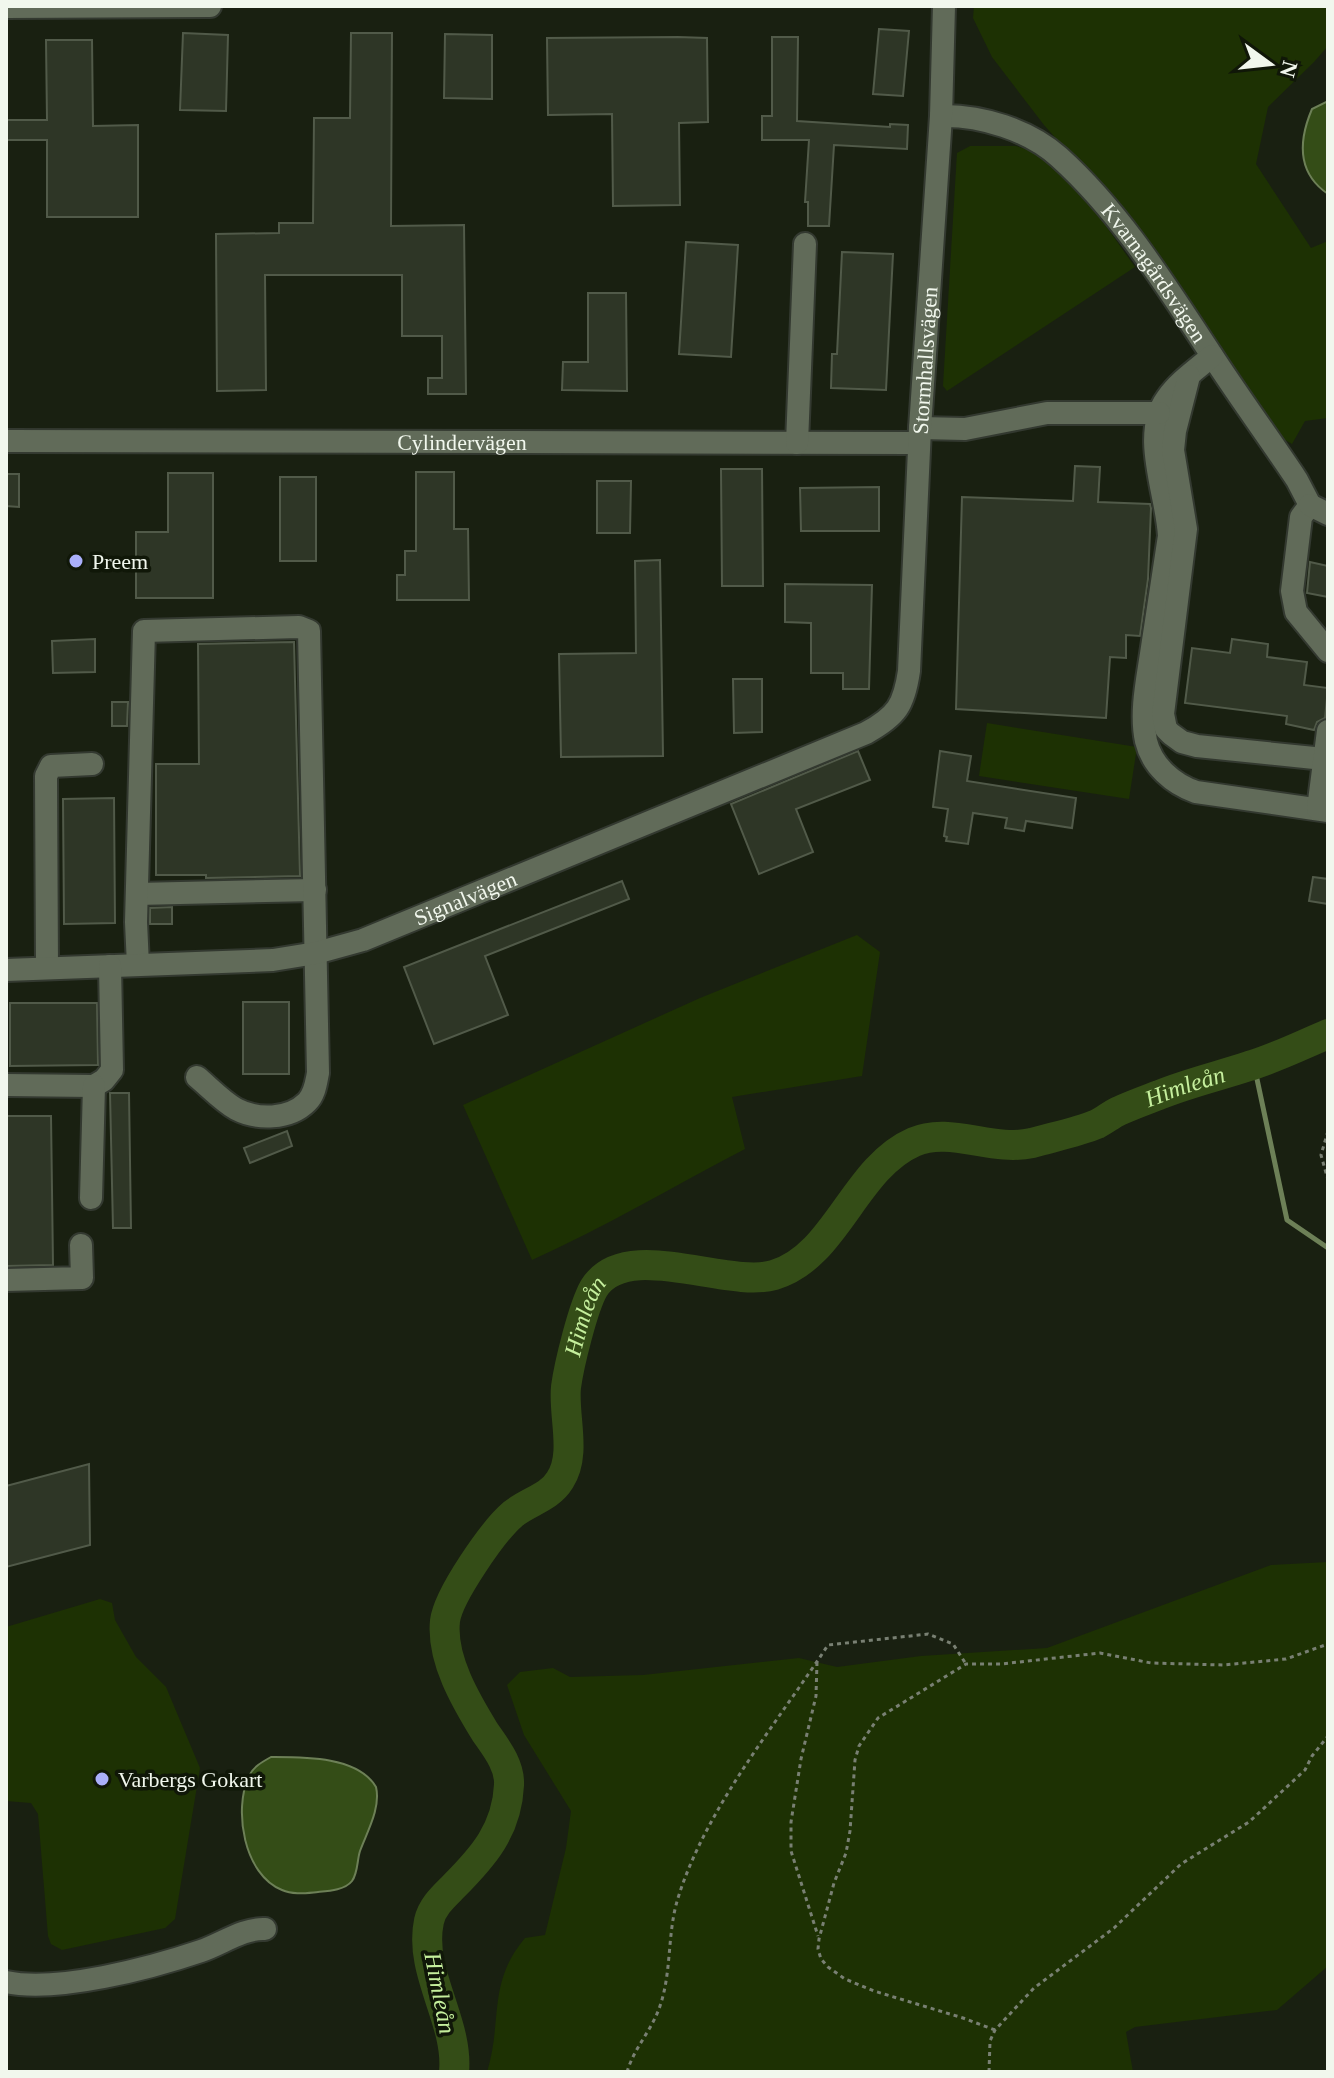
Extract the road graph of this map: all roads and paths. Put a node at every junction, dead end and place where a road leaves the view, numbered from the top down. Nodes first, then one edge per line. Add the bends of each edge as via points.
1 (32, 6) edge
2 (128, 6) edge
3 (210, 6) edge
4 (944, 6) edge
5 (6, 7) edge
6 (941, 116) junction
7 (805, 244) dead end
8 (1212, 356) junction
9 (1189, 375) junction
10 (1159, 413) junction
11 (920, 436) junction
12 (6, 441) edge
13 (797, 443) junction
14 (1319, 509) edge
15 (1328, 651) edge
16 (895, 714) joint
17 (1328, 731) edge
18 (1324, 759) junction
19 (92, 764) dead end
20 (1323, 810) edge
21 (315, 890) junction
22 (137, 894) junction
23 (316, 953) junction
24 (138, 965) junction
25 (110, 966) junction
26 (47, 968) junction
27 (6, 970) edge
28 (197, 1077) dead end
29 (6, 1085) edge
30 (94, 1086) junction
31 (1328, 1131) edge
32 (1328, 1180) edge
33 (91, 1198) dead end
34 (81, 1245) dead end
35 (6, 1280) edge
36 (1328, 1644) edge
37 (817, 1662) junction
38 (966, 1664) junction
39 (1328, 1736) edge
40 (265, 1929) dead end
41 (819, 1939) junction
42 (6, 1982) edge
43 (995, 2030) junction
44 (627, 2072) edge
45 (989, 2072) edge

1 - 2 street
1 - 5 street
2 - 3 street
4 - 6 street, Stormhallsvägen
6 - 8 street, Kvarnagårdsvägen via 989,122 1031,137 1058,156 1155,268
6 - 11 street, Stormhallsvägen
7 - 13 street
8 - 9 street
8 - 14 street, Kvarnagårdsvägen
9 - 10 street
9 - 18 street via 1173,450 1186,529 1165,681 1166,729 1197,746
10 - 11 street, Cylindervägen via 1047,413
10 - 20 street via 1156,453 1169,536 1146,689 1146,743 1165,775 1180,786
11 - 13 street, Cylindervägen
11 - 16 street, Stormhallsvägen via 909,671
12 - 13 street, Cylindervägen
14 - 15 street, Kvarnagårdsvägen via 1301,517 1292,591 1296,612
16 - 23 street, Signalvägen via 823,751 377,934
17 - 18 street
18 - 20 street
19 - 26 street via 51,766 46,776
21 - 22 street
21 - 22 street via 309,631 299,627 144,631
21 - 23 street
22 - 24 street
23 - 24 street, Signalvägen via 273,960
23 - 28 street via 318,1073 308,1102 262,1117 233,1107
24 - 25 street, Signalvägen
25 - 26 street, Signalvägen
25 - 30 street via 112,1070
26 - 27 street, Signalvägen
29 - 30 street
30 - 33 street
31 - 32 path via 1321,1155
34 - 35 street via 82,1278
36 - 38 path via 1286,1659 1223,1665 1151,1663 1100,1653
37 - 38 path via 828,1645 928,1634 953,1644
37 - 41 path via 791,1851
37 - 44 path via 699,1844 677,1900 661,2002
38 - 41 path via 878,1718 859,1746 846,1853
39 - 43 path via 1305,1770 1259,1813 1163,1879 1114,1928 1034,1988
40 - 42 street via 178,1958 62,1985
41 - 43 path via 821,1959 845,1979
43 - 45 path

